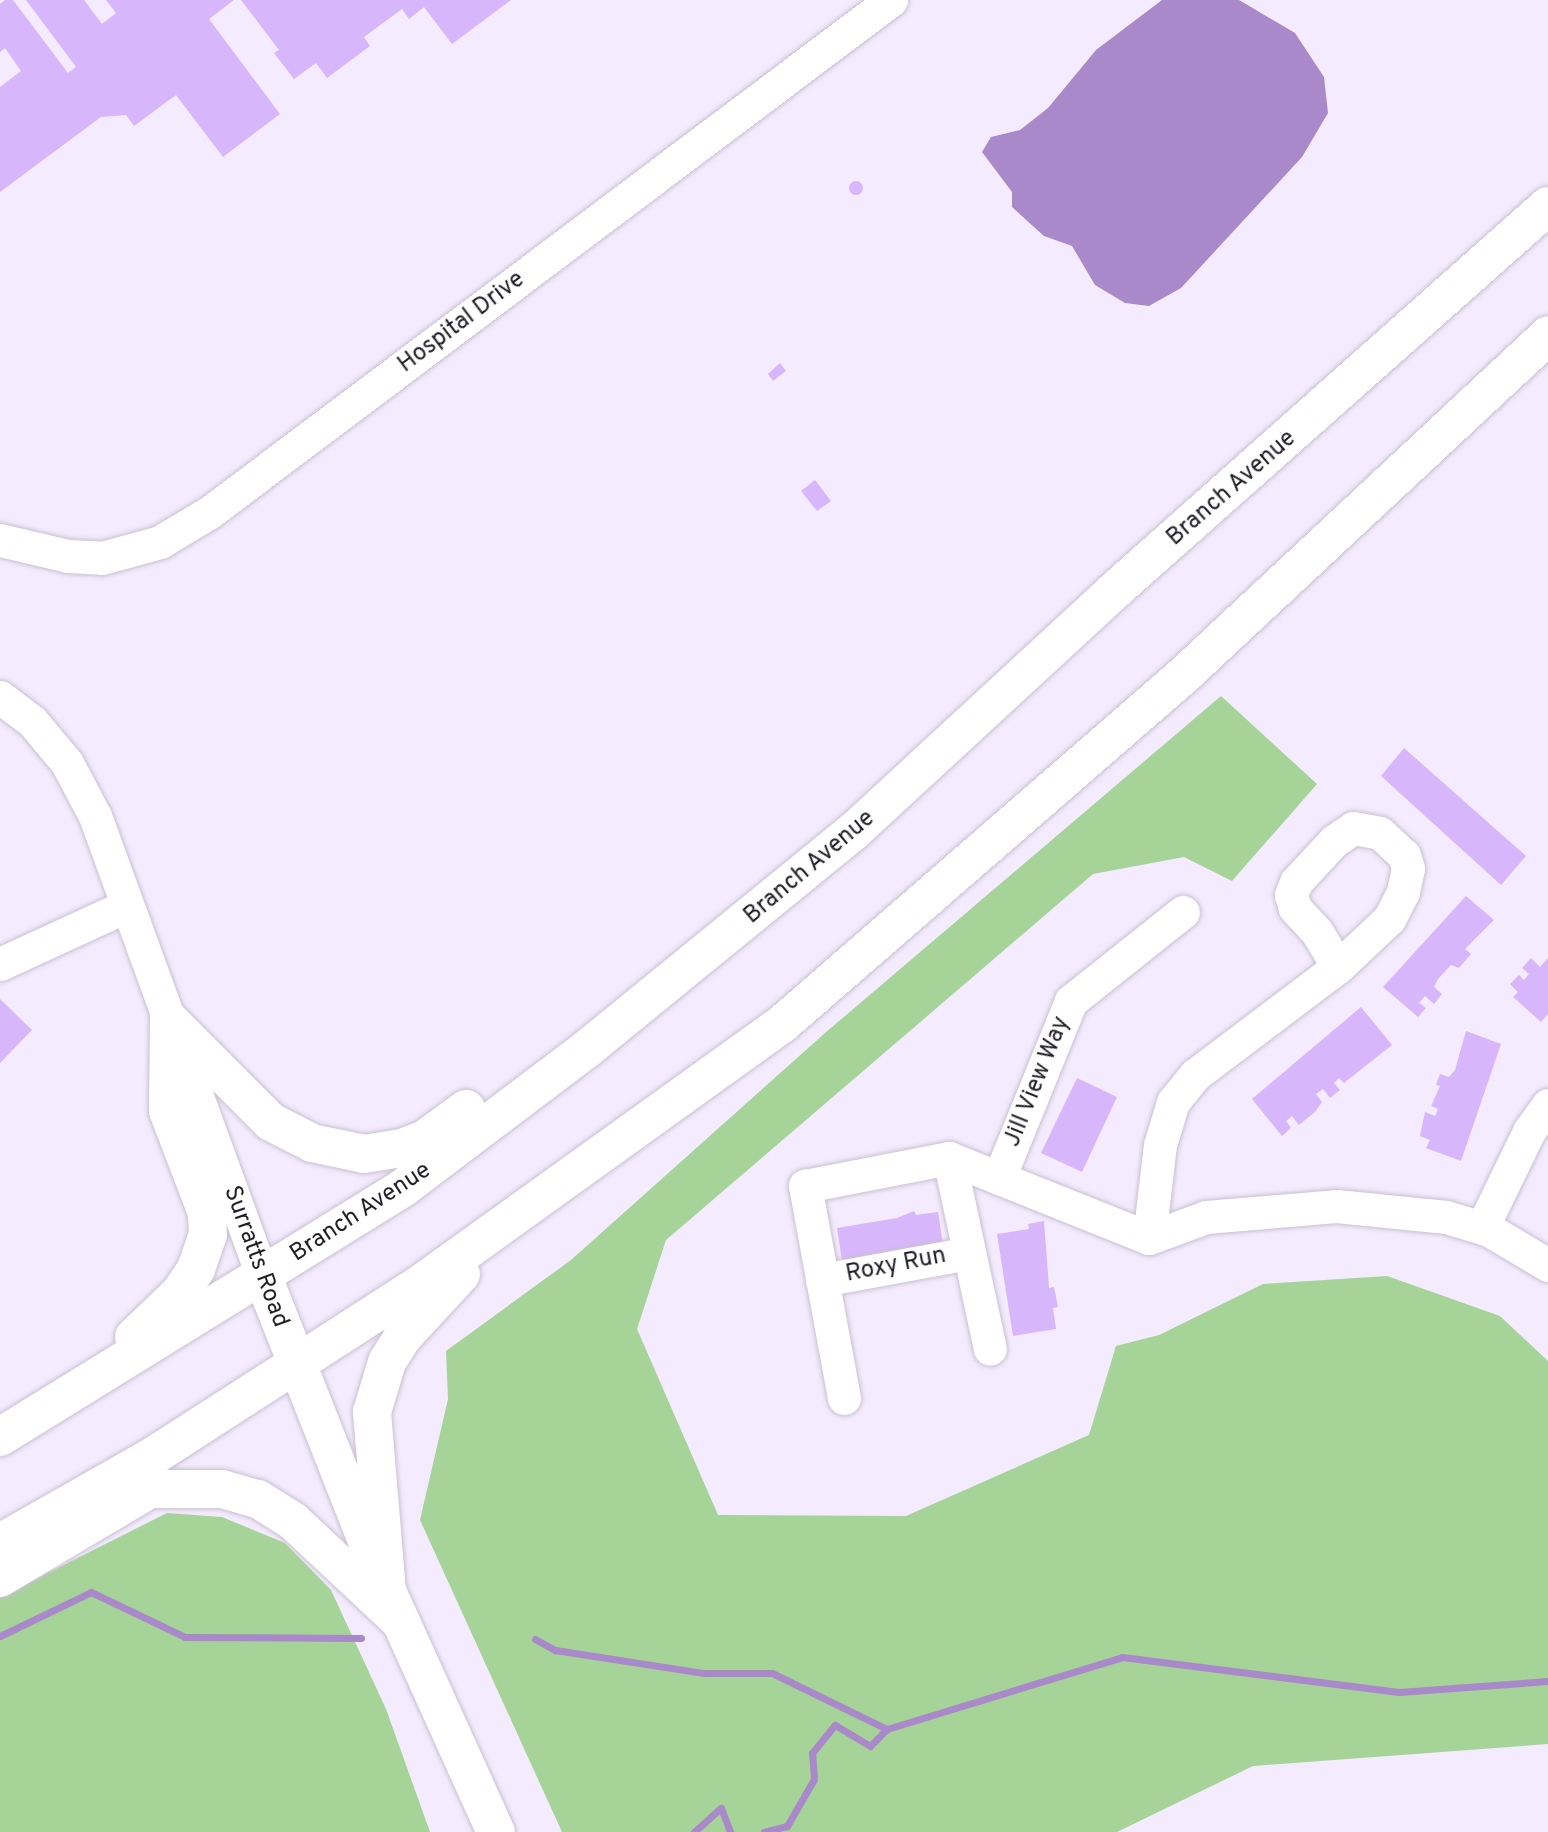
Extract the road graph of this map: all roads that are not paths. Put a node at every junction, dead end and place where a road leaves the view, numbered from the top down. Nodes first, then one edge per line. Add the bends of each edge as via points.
1 (891, 0) edge
2 (1548, 206) edge
3 (1548, 335) edge
4 (0, 540) edge
5 (0, 696) edge
6 (126, 906) junction
7 (1183, 912) dead end
8 (0, 964) edge
9 (1338, 967) dead end
10 (169, 1020) junction
11 (588, 1048) junction
12 (1548, 1105) edge
13 (949, 1158) junction
14 (999, 1178) junction
15 (508, 1223) junction
16 (1482, 1228) junction
17 (1149, 1238) junction
18 (970, 1252) junction
19 (1548, 1265) edge
20 (263, 1277) junction
21 (822, 1280) junction
22 (990, 1349) dead end
23 (295, 1366) junction
24 (844, 1398) dead end
25 (36, 1416) junction
26 (0, 1437) edge
27 (0, 1543) edge
28 (0, 1578) edge
29 (394, 1606) junction
30 (496, 1832) edge

1 - 4 street, Hospital Drive via 210,512 160,542 102,558 59,555
2 - 11 main road, Branch Avenue via 1114,591 853,832
3 - 15 main road via 1184,675 914,914 781,1025
5 - 6 street, Surratts Road via 32,720 67,763 94,816
6 - 8 street
6 - 10 street, Surratts Road
7 - 14 street, Jill View Way via 1071,1001
9 - 17 street via 1195,1075 1173,1102 1160,1145
10 - 11 main road via 271,1122 312,1143 364,1154 425,1139 552,1048
10 - 20 street, Surratts Road
10 - 25 main road via 168,1111 207,1213 204,1252 163,1313
11 - 20 main road, Branch Avenue via 403,1188
12 - 16 street via 1529,1131
13 - 14 street
13 - 18 street
13 - 21 street via 805,1186
14 - 17 street
15 - 23 main road
15 - 29 main road via 402,1338 377,1389 371,1430
16 - 17 street via 1446,1217 1336,1206 1206,1217
16 - 19 street
18 - 21 street, Roxy Run
18 - 22 street
20 - 23 main road, Surratts Road
20 - 25 main road, Branch Avenue
21 - 24 street
23 - 27 main road via 155,1455
23 - 29 main road, Surratts Road
25 - 26 main road, Branch Avenue
28 - 29 main road via 150,1489 222,1489 258,1499 293,1521
29 - 30 main road, Surratts Road

